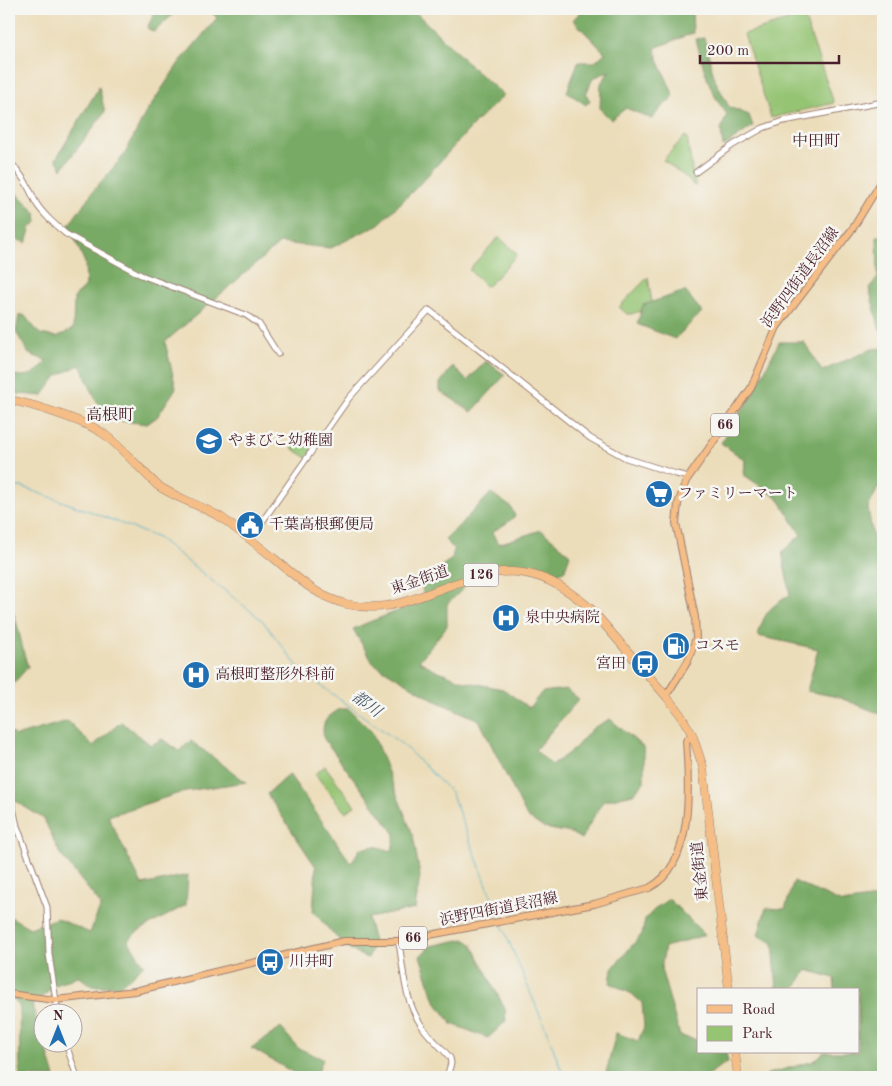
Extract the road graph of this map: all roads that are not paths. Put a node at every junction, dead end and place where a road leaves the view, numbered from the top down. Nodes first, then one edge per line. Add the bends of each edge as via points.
1 (883, 102) edge
2 (9, 161) edge
3 (696, 172) dead end
4 (883, 179) edge
5 (278, 354) dead end
6 (9, 400) edge
7 (689, 477) junction
8 (250, 539) junction
9 (666, 696) junction
10 (692, 734) junction
11 (9, 790) edge
12 (398, 941) junction
13 (729, 988) edge
14 (9, 994) edge
15 (55, 1000) junction
16 (56, 1004) edge
17 (69, 1054) edge
18 (734, 1054) edge
19 (77, 1077) edge
20 (447, 1077) edge
21 (738, 1077) edge

1 - 3 street via 763,128 733,144
2 - 5 street via 25,180 37,204 59,229 141,275 246,314 259,324
4 - 7 main road, 浜野四街道長沼線 / 66 via 853,228 777,327 751,388
6 - 8 highway, 東金街道 / 126 via 80,423 103,434 161,488 212,512
7 - 8 street via 626,458 590,438 429,310 350,398
7 - 9 main road, 浜野四街道長沼線 / 66 via 678,504 676,523 695,617 696,638 688,661
8 - 9 highway, 東金街道 / 126 via 316,592 345,604 372,608 402,603 493,572 522,572 547,579 592,609
9 - 10 highway, 東金街道 / 126
10 - 12 main road, 浜野四街道長沼線 / 66 via 686,741 689,795 679,852 673,866 654,885 594,904
10 - 13 highway, 東金街道 / 126 via 703,767
11 - 15 street via 17,826 47,907
12 - 15 main road, 浜野四街道長沼線 / 66 via 344,941 135,991
12 - 20 street via 408,1000 424,1030 450,1058
14 - 15 main road, 浜野四街道長沼線 / 66
15 - 16 street
17 - 19 street
18 - 21 highway

